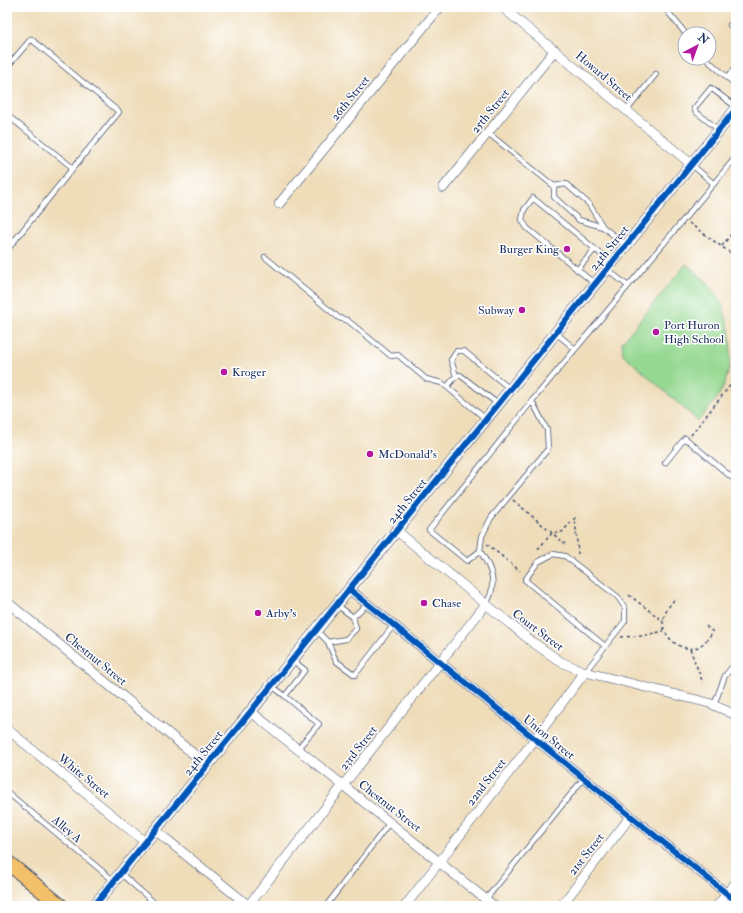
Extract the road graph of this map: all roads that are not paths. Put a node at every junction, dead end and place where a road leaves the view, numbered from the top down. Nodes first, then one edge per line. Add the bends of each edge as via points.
1 (440, 7) edge
2 (502, 7) edge
3 (668, 7) edge
4 (730, 25) dead end
5 (679, 26) edge
6 (736, 30) edge
7 (555, 50) junction
8 (714, 66) edge
9 (7, 67) edge
10 (736, 67) edge
11 (656, 74) dead end
12 (728, 78) junction
13 (736, 85) edge
14 (736, 108) edge
15 (626, 110) junction
16 (7, 115) edge
17 (719, 130) junction
18 (488, 133) junction
19 (736, 157) edge
20 (691, 164) junction
21 (73, 168) junction
22 (714, 184) junction
23 (554, 186) junction
24 (443, 188) dead end
25 (279, 204) dead end
26 (603, 227) junction
27 (626, 245) junction
28 (594, 249) junction
29 (7, 250) edge
30 (265, 257) dead end
31 (609, 266) junction
32 (577, 270) junction
33 (595, 284) junction
34 (628, 286) junction
35 (556, 333) junction
36 (575, 350) junction
37 (456, 376) junction
38 (447, 387) junction
39 (510, 389) junction
40 (532, 401) junction
41 (498, 404) junction
42 (486, 419) junction
43 (665, 463) dead end
44 (736, 481) edge
45 (397, 532) junction
46 (480, 552) junction
47 (349, 589) junction
48 (7, 602) edge
49 (367, 604) junction
50 (486, 604) junction
51 (337, 605) junction
52 (353, 617) junction
53 (393, 626) junction
54 (316, 630) junction
55 (328, 642) junction
56 (605, 646) junction
57 (292, 660) junction
58 (440, 662) junction
59 (736, 662) edge
60 (585, 672) junction
61 (271, 686) junction
62 (286, 696) junction
63 (714, 705) junction
64 (250, 711) junction
65 (736, 715) edge
66 (7, 729) edge
67 (535, 740) junction
68 (298, 748) junction
69 (207, 765) junction
70 (584, 778) junction
71 (343, 785) junction
72 (7, 792) edge
73 (631, 816) junction
74 (390, 822) junction
75 (155, 830) junction
76 (145, 842) junction
77 (7, 862) edge
78 (440, 862) junction
79 (117, 877) junction
80 (736, 882) edge
81 (727, 893) junction
82 (486, 899) junction
83 (736, 901) edge
84 (61, 906) edge
85 (94, 906) edge
86 (158, 906) edge
87 (249, 906) edge
88 (326, 906) edge
89 (405, 906) edge
90 (494, 906) edge
91 (561, 906) edge
92 (717, 906) edge

1 - 25 street, 26th Street
2 - 7 street, Howard Street
3 - 5 lane via 668,12
4 - 6 lane
7 - 15 street, Howard Street
7 - 18 street, 25th Street
8 - 12 lane
9 - 21 lane via 31,39 119,112
10 - 12 lane
11 - 15 lane
12 - 13 lane
14 - 17 street, 24th Street
14 - 17 lane via 711,88 694,108
15 - 20 street, Howard Street
16 - 21 lane
17 - 20 street, 24th Street
18 - 23 lane
18 - 24 street, 25th Street
19 - 22 lane
20 - 22 lane
20 - 27 street, 24th Street
21 - 29 lane
22 - 34 lane
23 - 26 lane via 566,184 589,204
23 - 26 lane via 554,197 579,220
26 - 27 lane
27 - 31 street, 24th Street
28 - 31 lane
28 - 32 lane
28 - 32 lane via 533,198 524,210 522,220 527,228
30 - 38 lane via 339,318 347,320 391,356 398,355 426,379
31 - 33 street, 24th Street
31 - 34 lane
32 - 33 lane
33 - 35 street, 24th Street
34 - 36 lane
35 - 36 lane
35 - 39 street, 24th Street
36 - 40 lane
37 - 38 lane
37 - 39 lane via 451,360 458,351 464,350
37 - 41 lane via 460,375
38 - 42 lane
39 - 41 street, 24th Street
40 - 46 lane via 547,430 548,449 491,518 482,536
40 - 46 lane via 429,530 467,561
41 - 42 street, 24th Street
42 - 45 street, 24th Street
43 - 44 lane via 685,438
45 - 47 street, 24th Street
45 - 50 street, Court Street
46 - 50 lane via 488,563 494,586
47 - 49 street, Union Street
47 - 51 street, 24th Street
48 - 69 street, Chestnut Street
49 - 52 lane
49 - 53 street, Union Street
50 - 58 street, 23rd Street
50 - 60 street, Court Street via 545,652
51 - 52 lane
51 - 54 street, 24th Street
52 - 55 lane via 356,629 346,639
53 - 55 lane via 355,676 336,661
53 - 58 street, Union Street
54 - 55 lane
54 - 57 street, 24th Street
56 - 56 lane via 625,621 625,608 618,597 565,556 553,554 538,562 525,580
56 - 60 lane
57 - 61 street, 24th Street
57 - 62 lane via 305,670
58 - 67 street, Union Street
58 - 71 street, 23rd Street
59 - 63 lane via 725,676
60 - 63 street, Court Street
60 - 67 street, 22nd Street
61 - 62 lane
61 - 64 street, 24th Street
62 - 68 lane via 319,724
63 - 65 street, Court Street
64 - 68 street, Chestnut Street
64 - 69 street, 24th Street
66 - 76 street, White Street
67 - 70 street, Union Street
67 - 78 street, 22nd Street
68 - 71 street, Chestnut Street
69 - 75 street, 24th Street
70 - 73 street, Union Street
70 - 82 lane
71 - 74 street, Chestnut Street
71 - 87 street, 23rd Street
72 - 79 lane, Alley A
73 - 81 street, Union Street
73 - 91 street, 21st Street
74 - 78 street, Chestnut Street
74 - 88 lane
75 - 76 street, 24th Street
75 - 87 street
76 - 79 street, 24th Street
77 - 84 main road
78 - 82 street, Chestnut Street
78 - 89 street, 22nd Street
79 - 85 street, 24th Street
79 - 86 lane, Alley A
80 - 81 street
81 - 83 street, Union Street
81 - 92 street
82 - 90 street, Chestnut Street

